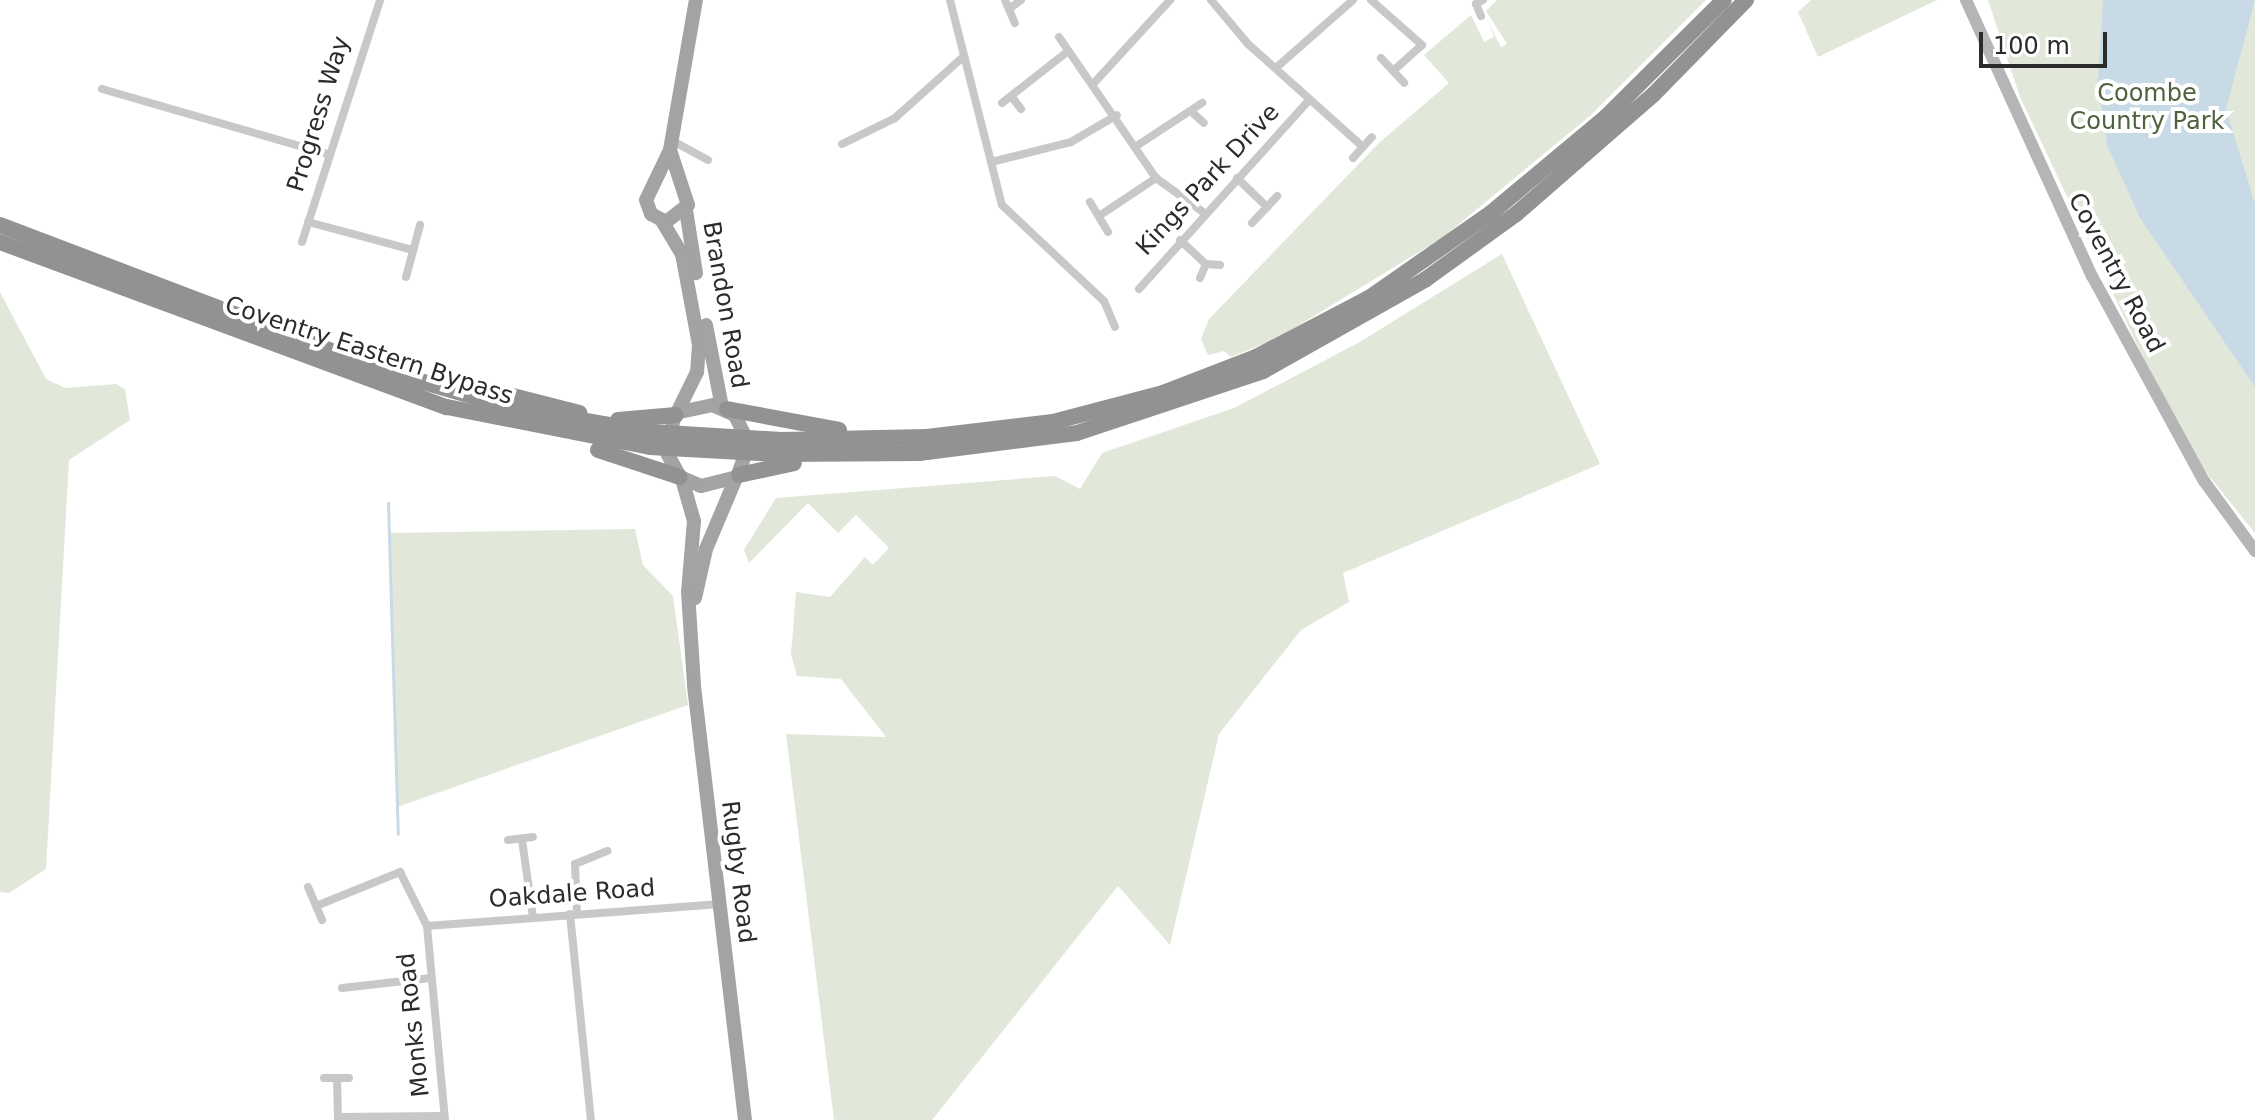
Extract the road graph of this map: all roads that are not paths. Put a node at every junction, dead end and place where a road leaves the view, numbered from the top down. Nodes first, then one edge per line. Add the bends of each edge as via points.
1 (380, 0) edge
2 (696, 0) edge
3 (950, 0) edge
4 (1021, 0) edge
5 (1170, 0) edge
6 (1211, 0) edge
7 (1353, 0) edge
8 (1371, 0) edge
9 (1724, 0) edge
10 (1746, 0) edge
11 (1966, 0) edge
12 (1480, 2) edge
13 (1007, 4) edge
14 (1466, 9) dead end
15 (1481, 16) dead end
16 (1015, 23) dead end
17 (1059, 37) dead end
18 (1068, 51) junction
19 (964, 56) junction
20 (1381, 58) dead end
21 (1277, 67) junction
22 (1393, 71) junction
23 (1094, 83) junction
24 (1404, 83) dead end
25 (102, 89) dead end
26 (1012, 97) junction
27 (1309, 100) junction
28 (1002, 103) dead end
29 (1202, 103) dead end
30 (1021, 109) dead end
31 (1194, 114) junction
32 (1117, 115) junction
33 (1204, 123) dead end
34 (1372, 137) dead end
35 (842, 144) dead end
36 (671, 145) junction
37 (1138, 145) junction
38 (1363, 147) junction
39 (327, 154) junction
40 (1353, 158) dead end
41 (708, 160) dead end
42 (991, 162) junction
43 (1156, 178) junction
44 (1237, 178) junction
45 (682, 185) junction
46 (651, 186) junction
47 (1277, 196) dead end
48 (1090, 202) dead end
49 (1267, 207) junction
50 (686, 210) junction
51 (1203, 212) junction
52 (1099, 216) junction
53 (662, 221) junction
54 (308, 222) junction
55 (1252, 223) dead end
56 (0, 225) edge
57 (420, 225) dead end
58 (1108, 232) dead end
59 (1180, 240) junction
60 (0, 242) edge
61 (302, 242) dead end
62 (413, 250) junction
63 (1206, 264) junction
64 (1220, 265) dead end
65 (406, 277) dead end
66 (1200, 278) dead end
67 (1139, 289) dead end
68 (223, 315) junction
69 (1115, 327) dead end
70 (1311, 330) junction
71 (1345, 330) junction
72 (245, 337) junction
73 (724, 408) junction
74 (678, 413) junction
75 (651, 440) junction
76 (782, 447) junction
77 (738, 476) junction
78 (681, 478) junction
79 (2255, 551) edge
80 (690, 630) junction
81 (533, 837) dead end
82 (508, 840) dead end
83 (522, 840) junction
84 (607, 851) dead end
85 (308, 887) dead end
86 (721, 904) junction
87 (316, 906) junction
88 (574, 914) junction
89 (533, 917) junction
90 (322, 920) dead end
91 (427, 926) junction
92 (430, 978) junction
93 (342, 988) dead end
94 (324, 1078) dead end
95 (337, 1078) junction
96 (349, 1078) dead end
97 (338, 1118) edge
98 (444, 1118) edge
99 (591, 1120) edge
100 (745, 1120) edge

1 - 39 street, Progress Way
2 - 36 main road
3 - 19 street
4 - 13 street
5 - 23 street
6 - 21 street
7 - 21 street
8 - 22 street via 1422,45
9 - 70 highway, Coventry Eastern Bypass via 1541,174 1429,258
10 - 71 highway, Coventry Eastern Bypass via 1544,191
11 - 79 main road, Coventry Road via 2099,290 2204,481
12 - 14 street
12 - 15 street
13 - 16 street
17 - 18 street
18 - 23 street
18 - 26 street
19 - 35 street via 895,118
19 - 42 street
20 - 22 street
21 - 27 street
22 - 24 street
23 - 32 street
25 - 39 street
26 - 28 street
26 - 30 street
27 - 38 street
27 - 44 street, Kings Park Drive
29 - 31 street
31 - 33 street
31 - 37 street
32 - 37 street
32 - 42 street via 1071,142
34 - 38 street
36 - 41 street
36 - 45 main road
36 - 46 main road
37 - 43 street
38 - 40 street
39 - 54 street, Progress Way
42 - 69 street via 1007,212 1089,285 1113,312
43 - 51 street
43 - 52 street
44 - 49 street
44 - 51 street, Kings Park Drive
45 - 46 main road via 667,179
45 - 50 main road
46 - 53 main road via 647,205
47 - 49 street
48 - 52 street
49 - 55 street
50 - 53 main road
50 - 73 main road, Brandon Road
51 - 59 street, Kings Park Drive
52 - 58 street
53 - 74 main road, Brandon Road via 678,239 696,314 697,372
54 - 61 street, Progress Way
54 - 62 street
56 - 68 highway, Coventry Eastern Bypass
57 - 62 street
59 - 63 street
59 - 67 street, Kings Park Drive
60 - 72 highway, Coventry Eastern Bypass
62 - 65 street
63 - 64 street
63 - 66 street
68 - 74 highway via 587,415 625,422
68 - 75 highway, Coventry Eastern Bypass via 520,410
70 - 73 highway via 1158,387 981,424 855,432
70 - 76 highway, Coventry Eastern Bypass via 1163,393 1053,422
71 - 76 highway, Coventry Eastern Bypass via 1206,395 1077,433 919,453
71 - 77 highway via 1263,381 1079,442 921,464 774,463
72 - 75 highway, Coventry Eastern Bypass via 447,407
72 - 78 highway via 313,370 444,413 611,452
73 - 74 main road
73 - 77 main road via 749,444
74 - 78 main road via 668,455
75 - 76 highway, Coventry Eastern Bypass, bridge
77 - 78 main road via 715,486
77 - 80 main road, Rugby Road via 706,549
78 - 80 main road, Rugby Road via 694,521
80 - 86 main road, Rugby Road
81 - 83 street
82 - 83 street
83 - 89 street
84 - 88 street via 575,864
85 - 87 street
86 - 88 street, Oakdale Road
86 - 100 main road, Rugby Road
87 - 90 street
87 - 91 street via 400,872
88 - 89 street, Oakdale Road
88 - 99 street
89 - 91 street, Oakdale Road
91 - 92 street, Monks Road
92 - 93 street
92 - 98 street, Monks Road
94 - 95 street
95 - 96 street
95 - 97 street
97 - 98 street

